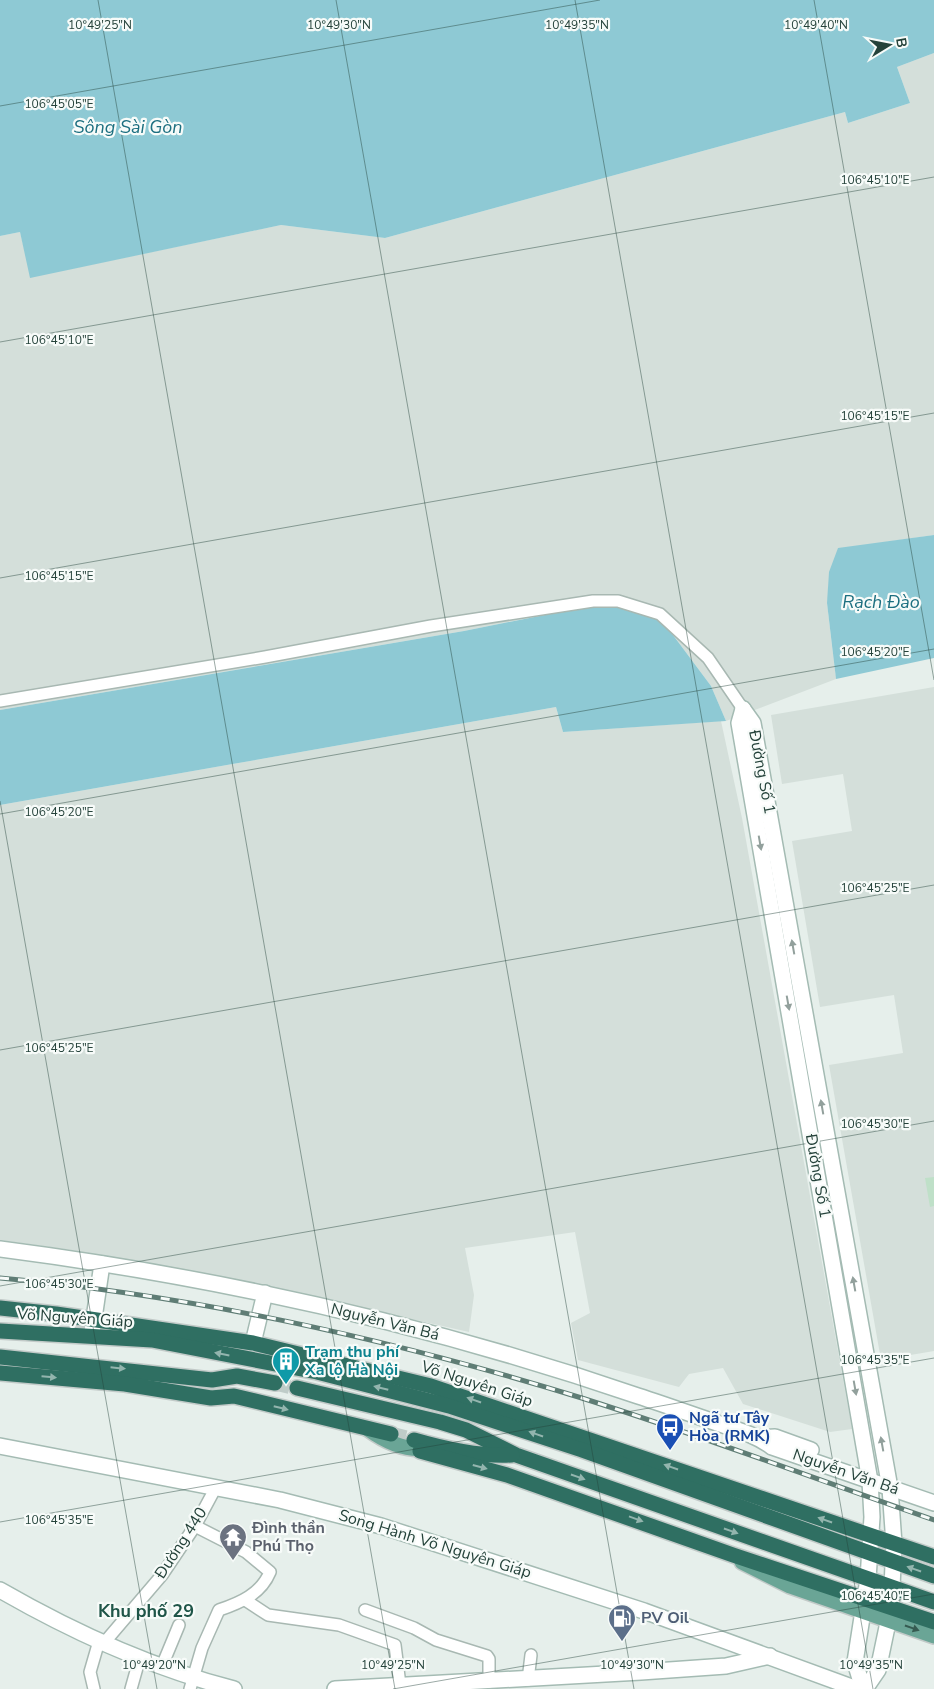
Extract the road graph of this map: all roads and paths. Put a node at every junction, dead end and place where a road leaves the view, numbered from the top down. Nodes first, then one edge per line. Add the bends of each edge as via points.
1 (0, 701) edge
2 (743, 709) junction
3 (0, 1249) edge
4 (102, 1264) junction
5 (265, 1293) junction
6 (0, 1308) edge
7 (56, 1314) junction
8 (94, 1319) junction
9 (177, 1330) junction
10 (0, 1331) edge
11 (91, 1336) junction
12 (152, 1340) junction
13 (253, 1343) junction
14 (0, 1357) edge
15 (0, 1373) edge
16 (212, 1380) junction
17 (275, 1383) tunnel mouth
18 (297, 1388) tunnel mouth
19 (234, 1396) junction
20 (366, 1428) junction
21 (391, 1434) tunnel mouth
22 (417, 1445) junction
23 (0, 1446) edge
24 (516, 1455) junction
25 (870, 1476) junction
26 (889, 1482) junction
27 (216, 1487) junction
28 (934, 1493) edge
29 (934, 1503) edge
30 (195, 1526) junction
31 (871, 1535) junction
32 (894, 1544) junction
33 (870, 1553) junction
34 (934, 1557) edge
35 (894, 1562) junction
36 (934, 1576) edge
37 (868, 1579) junction
38 (893, 1588) junction
39 (0, 1590) edge
40 (917, 1596) junction
41 (245, 1600) junction
42 (934, 1602) edge
43 (864, 1606) junction
44 (366, 1610) dead end
45 (890, 1614) junction
46 (934, 1622) edge
47 (179, 1625) dead end
48 (934, 1636) edge
49 (102, 1642) junction
50 (531, 1655) dead end
51 (770, 1656) junction
52 (140, 1658) junction
53 (162, 1666) junction
54 (528, 1680) junction
55 (192, 1684) edge
56 (491, 1684) edge
57 (400, 1685) junction
58 (94, 1689) edge
59 (131, 1689) edge
60 (234, 1689) edge
61 (335, 1689) edge
62 (857, 1689) edge
63 (864, 1689) edge

1 - 2 street via 430,626 593,601 618,601 660,614 708,658
2 -> 25 main road, Đường Số 1 via 739,722
26 -> 2 main road, Đường Số 1 via 753,723
3 - 4 main road, Nguyễn Văn Bá
4 - 5 main road, Nguyễn Văn Bá
4 - 8 main road
5 - 13 main road
5 - 25 main road, Nguyễn Văn Bá via 526,1358 760,1438 776,1437
6 - 7 highway, Võ Nguyên Giáp
7 - 8 highway, Võ Nguyên Giáp
7 - 11 highway
8 - 9 highway, Võ Nguyên Giáp
8 - 11 main road
9 - 12 highway
9 - 13 highway, Võ Nguyên Giáp
10 - 11 highway, Võ Nguyên Giáp
11 - 12 highway, Võ Nguyên Giáp
33 -> 12 highway, Võ Nguyên Giáp via 450,1406 316,1372
31 -> 13 highway, Võ Nguyên Giáp via 431,1386
14 -> 16 highway
15 -> 19 highway via 125,1384 211,1398
16 - 17 highway via 237,1376
16 - 19 highway
18 - 24 highway via 440,1422 466,1430
19 -> 20 highway
20 - 21 highway
20 - 22 main road via 384,1441
22 - 24 highway via 496,1456
22 -> 43 highway via 733,1555
23 - 27 main road, Song Hành Võ Nguyên Giáp
24 -> 37 highway
25 - 26 main road, Nguyễn Văn Bá
25 - 31 main road, Đường Số 1
26 - 28 main road, Nguyễn Văn Bá
26 - 29 main road, Nguyễn Văn Bá
26 - 32 main road, Đường Số 1
27 - 30 street, Đường 440
27 - 51 main road, Song Hành Võ Nguyên Giáp via 381,1526 575,1588
30 - 41 street via 246,1552 270,1572 256,1592
30 - 49 street, Đường 440 via 162,1575
31 - 32 highway, Võ Nguyên Giáp
31 - 33 main road, Đường Số 1
32 - 34 highway
32 - 35 main road, Đường Số 1
33 - 35 highway
33 - 37 main road, Đường Số 1
36 -> 35 highway
35 - 38 main road, Đường Số 1
37 - 38 highway
37 - 43 main road, Đường Số 1
38 - 40 highway
38 - 45 main road, Đường Số 1
39 - 49 main road via 57,1623
40 - 42 highway
40 - 45 highway
41 - 55 street via 219,1610 202,1648
41 - 57 street via 268,1615 339,1625 395,1645
43 - 45 highway
43 - 63 main road, Đường Số 1 via 855,1662
44 - 56 street via 436,1640 487,1656 490,1659
45 - 46 highway
45 -> 48 main road
45 - 63 main road, Đường Số 1 via 878,1670
47 - 53 street
49 - 52 main road
49 - 58 street via 90,1672
50 - 54 street
51 - 54 main road via 726,1666
51 - 62 main road, Song Hành Võ Nguyên Giáp
52 - 53 main road
52 - 59 street
53 - 55 main road
54 - 56 main road
55 - 60 main road
56 - 57 main road
57 - 61 main road

